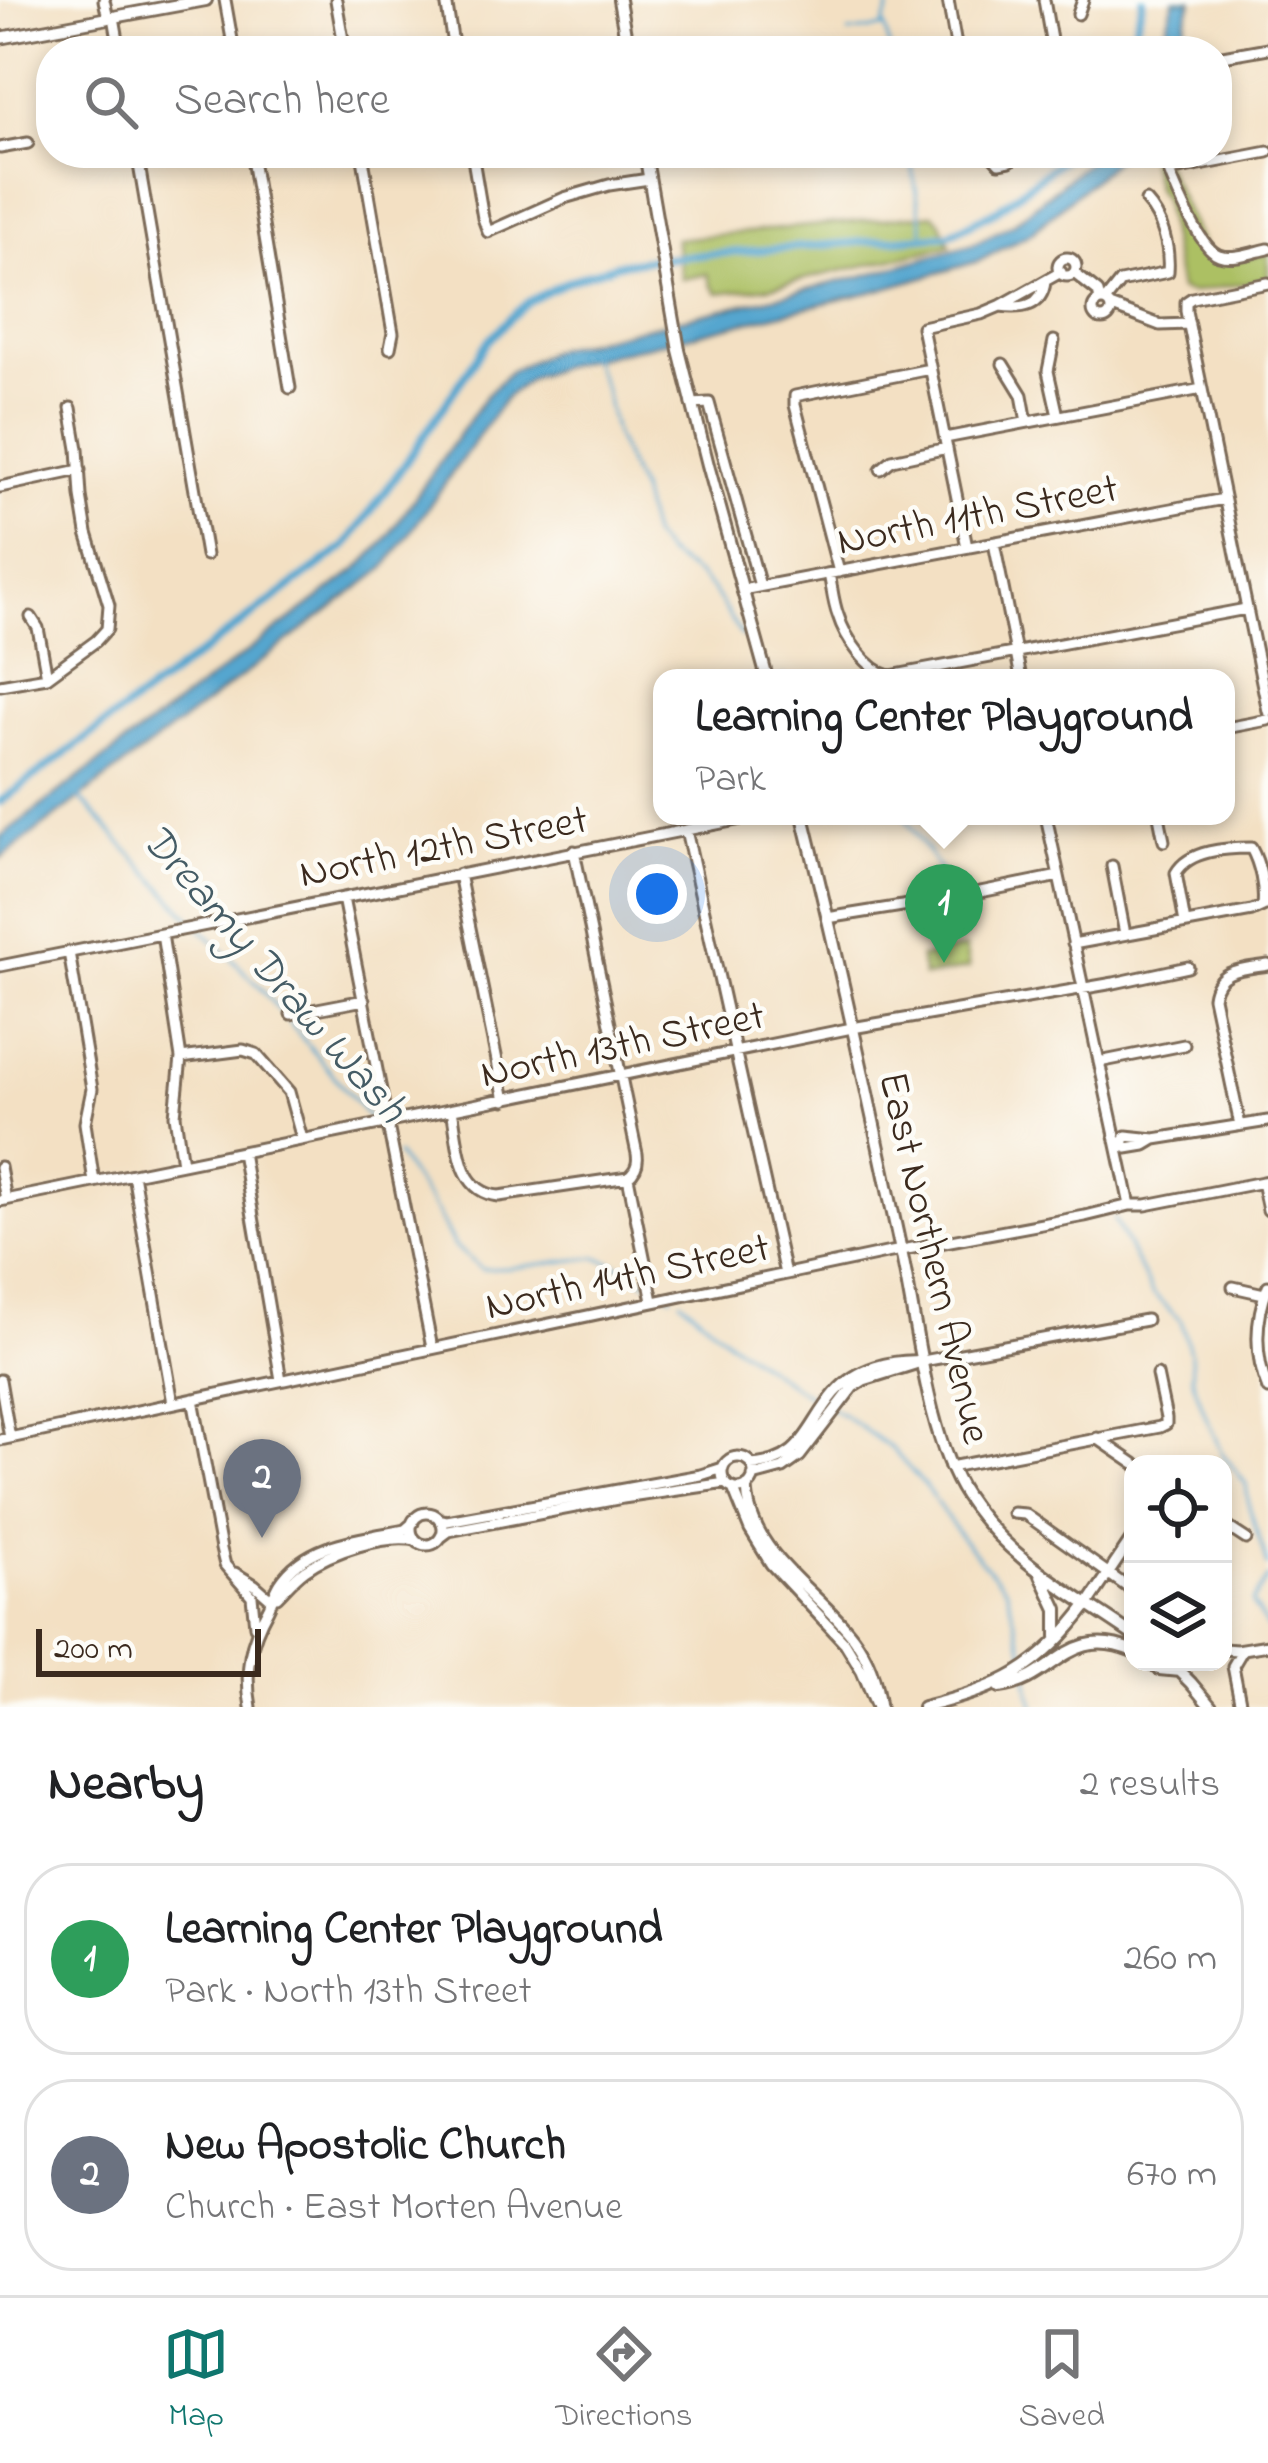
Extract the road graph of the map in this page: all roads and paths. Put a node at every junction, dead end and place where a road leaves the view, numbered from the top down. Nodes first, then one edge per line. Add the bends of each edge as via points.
1 (104, 0) edge
2 (206, 0) edge
3 (225, 0) edge
4 (337, 0) edge
5 (446, 0) edge
6 (619, 0) edge
7 (948, 0) edge
8 (1044, 0) edge
9 (1083, 0) edge
10 (1078, 14) dead end
11 (111, 18) junction
12 (116, 36) edge
13 (231, 36) edge
14 (343, 36) edge
15 (452, 36) edge
16 (625, 36) edge
17 (954, 36) edge
18 (1050, 36) edge
19 (0, 38) edge
20 (1268, 48) edge
21 (1232, 54) edge
22 (28, 143) dead end
23 (0, 148) edge
24 (1268, 152) edge
25 (1232, 159) edge
26 (140, 168) edge
27 (253, 168) edge
28 (365, 168) edge
29 (475, 168) edge
30 (647, 168) edge
31 (1168, 168) edge
32 (1185, 168) edge
33 (1169, 171) junction
34 (649, 179) junction
35 (1146, 201) dead end
36 (1268, 249) edge
37 (1268, 284) edge
38 (1105, 303) junction
39 (1189, 324) junction
40 (1054, 341) dead end
41 (390, 348) dead end
42 (1003, 364) dead end
43 (930, 369) junction
44 (290, 388) dead end
45 (1202, 388) junction
46 (692, 404) junction
47 (71, 408) dead end
48 (1058, 416) junction
49 (1027, 422) junction
50 (946, 443) junction
51 (881, 469) dead end
52 (80, 470) junction
53 (0, 487) edge
54 (1224, 499) junction
55 (994, 543) junction
56 (967, 548) junction
57 (206, 555) dead end
58 (834, 573) junction
59 (760, 586) junction
60 (742, 590) junction
61 (1246, 609) junction
62 (31, 617) dead end
63 (1016, 653) junction
64 (764, 669) edge
65 (876, 669) edge
66 (934, 669) edge
67 (1019, 669) edge
68 (47, 676) junction
69 (0, 686) edge
70 (1268, 710) edge
71 (1235, 724) edge
72 (711, 825) edge
73 (805, 825) edge
74 (1048, 825) edge
75 (1161, 825) edge
76 (686, 830) junction
77 (1164, 841) dead end
78 (574, 851) junction
79 (1112, 866) dead end
80 (459, 874) junction
81 (1059, 877) junction
82 (344, 898) junction
83 (827, 918) junction
84 (1185, 922) junction
85 (161, 934) junction
86 (1125, 934) junction
87 (1073, 944) junction
88 (69, 952) junction
89 (1268, 965) edge
90 (0, 966) edge
91 (1188, 967) dead end
92 (1083, 987) junction
93 (364, 1000) junction
94 (291, 1014) dead end
95 (852, 1028) junction
96 (1184, 1045) dead end
97 (734, 1052) junction
98 (182, 1058) junction
99 (1099, 1062) junction
100 (622, 1076) junction
101 (505, 1100) junction
102 (452, 1110) junction
103 (1268, 1121) edge
104 (388, 1122) junction
105 (1240, 1125) junction
106 (302, 1139) junction
107 (1120, 1143) junction
108 (242, 1152) junction
109 (182, 1164) junction
110 (0, 1167) edge
111 (133, 1174) junction
112 (632, 1174) junction
113 (1265, 1181) edge
114 (94, 1182) junction
115 (3, 1200) edge
116 (1130, 1204) junction
117 (1268, 1210) edge
118 (901, 1250) junction
119 (785, 1274) junction
120 (1233, 1287) dead end
121 (1266, 1290) edge
122 (653, 1301) junction
123 (1146, 1320) dead end
124 (1263, 1336) edge
125 (432, 1348) junction
126 (923, 1361) junction
127 (1157, 1376) dead end
128 (0, 1380) edge
129 (281, 1380) junction
130 (1268, 1389) edge
131 (193, 1399) junction
132 (173, 1403) junction
133 (1097, 1438) junction
134 (5, 1439) edge
135 (1124, 1456) edge
136 (950, 1467) junction
137 (723, 1468) junction
138 (750, 1476) junction
139 (729, 1485) junction
140 (1013, 1513) dead end
141 (439, 1519) junction
142 (412, 1523) junction
143 (1232, 1530) edge
144 (441, 1537) junction
145 (1246, 1539) dead end
146 (416, 1540) junction
147 (1124, 1550) edge
148 (230, 1571) junction
149 (1040, 1572) junction
150 (1108, 1573) junction
151 (1124, 1585) edge
152 (272, 1600) junction
153 (1088, 1604) junction
154 (1124, 1629) edge
155 (256, 1631) junction
156 (1055, 1642) junction
157 (1268, 1645) edge
158 (1124, 1648) edge
159 (1232, 1649) edge
160 (1243, 1649) junction
161 (1036, 1668) junction
162 (1179, 1671) edge
163 (250, 1707) edge
164 (878, 1707) edge
165 (923, 1707) edge
166 (1211, 1707) edge
167 (1241, 1707) edge

1 - 11 street
2 - 11 main road
3 - 13 street
4 - 14 street
5 - 15 street
6 - 16 main road
7 - 17 street
8 - 18 street
9 - 10 street
11 - 12 street
11 - 19 main road
20 - 21 street
22 - 23 street
24 - 25 street
26 - 57 street
27 - 44 street
28 - 41 street
29 - 34 street via 488,232 586,190
30 - 34 main road
31 - 33 street
32 - 33 street
33 - 36 street via 1207,248 1226,257
34 - 46 main road
35 - 38 street via 1161,222 1168,272 1120,282
37 - 39 street via 1192,298
38 - 39 street via 1160,325
38 - 43 street via 1074,273 1060,272 981,314 922,327
39 - 45 street
40 - 48 street via 1048,371
42 - 49 street
43 - 50 street
43 - 58 street via 795,396
45 - 48 street
45 - 54 street
46 - 59 street via 709,403
46 - 60 main road
47 - 52 street
48 - 49 street
49 - 50 street
50 - 51 street
50 - 56 street
52 - 53 street
52 - 68 street via 87,532 109,605 106,629
54 - 55 street, North 11th Street
54 - 61 street
55 - 56 street, North 11th Street
55 - 63 street
56 - 58 street, North 11th Street
58 - 59 street, North 11th Street
58 - 65 street via 842,626
59 - 60 street, North 11th Street
60 - 64 main road
61 - 63 street
61 - 70 street
62 - 68 street
63 - 66 street
63 - 67 street
68 - 69 street
70 - 71 street
72 - 76 street, North 12th Street
73 - 83 main road, East Northern Avenue
74 - 81 street
75 - 77 street
76 - 78 street, North 12th Street
76 - 97 street
78 - 80 street, North 12th Street
78 - 100 street
79 - 86 street
80 - 82 street, North 12th Street
80 - 101 street
81 - 83 street
81 - 87 street
82 - 85 street, North 12th Street
82 - 93 street
83 - 95 main road, East Northern Avenue
84 - 84 street via 1176,873 1182,862 1251,848 1263,906
84 - 86 street
85 - 88 street, North 12th Street
85 - 98 street
86 - 87 street
87 - 92 street
88 - 90 street, North 12th Street
88 - 114 street via 92,1089 85,1123
89 - 105 street via 1234,970 1217,980 1213,997
91 - 92 street, North 13th Street
92 - 95 street, North 13th Street
92 - 99 street
93 - 94 street
93 - 104 street
95 - 97 street, North 13th Street
95 - 118 main road, East Northern Avenue
96 - 99 street
97 - 100 street, North 13th Street
97 - 119 street
98 - 106 street via 250,1048 289,1092
98 - 109 street via 175,1114
99 - 107 street
100 - 101 street, North 13th Street
100 - 112 street via 638,1157
101 - 102 street, North 13th Street
102 - 104 street, North 13th Street
102 - 112 street via 466,1175 483,1194
103 - 105 street
104 - 106 street, North 13th Street
104 - 125 street
105 - 107 street
106 - 108 street, North 13th Street
107 - 116 street
108 - 109 street, North 13th Street
108 - 129 street
109 - 111 street, North 13th Street
110 - 115 street
111 - 114 street, North 13th Street
111 - 132 street
112 - 122 street
113 - 116 street, North 14th Street
113 - 117 street
114 - 115 street, North 13th Street
116 - 118 street, North 14th Street
118 - 119 street, North 14th Street
118 - 126 main road, East Northern Avenue
119 - 122 street, North 14th Street
120 - 121 street
121 - 124 street
122 - 125 street, North 14th Street
123 - 126 street
124 - 130 street
125 - 129 street, North 14th Street
126 - 136 main road, East Northern Avenue
126 - 138 street via 860,1372 842,1384 801,1443
127 - 133 street via 1166,1424
128 - 134 street
129 - 131 street, North 14th Street
131 - 132 street, North 14th Street
131 - 148 street
132 - 134 street, North 14th Street
133 - 135 street
133 - 136 street
136 - 149 main road, East Northern Avenue via 993,1532
137 - 138 street via 745,1459
137 - 139 street
137 - 141 street
138 - 139 street
138 - 164 street via 758,1526 777,1559 860,1649
139 - 144 street via 623,1498
139 - 164 street via 771,1564 845,1643
140 - 150 street
141 - 142 street via 422,1514
141 - 144 street
142 - 146 street
142 - 152 street via 324,1549 281,1580
143 - 145 street
144 - 146 street via 430,1545
146 - 152 street via 327,1557
147 - 150 street
148 - 152 street
148 - 155 street via 252,1596
149 - 153 main road, East Northern Avenue
149 - 156 main road via 1057,1610
150 - 151 street
150 - 153 street
152 - 155 street
153 - 154 main road, East Northern Avenue
153 - 156 main road
155 - 163 street
156 - 161 main road
157 - 160 street
158 - 161 main road via 1094,1643
159 - 160 street
160 - 167 street via 1233,1666
161 - 165 main road
162 - 166 main road

